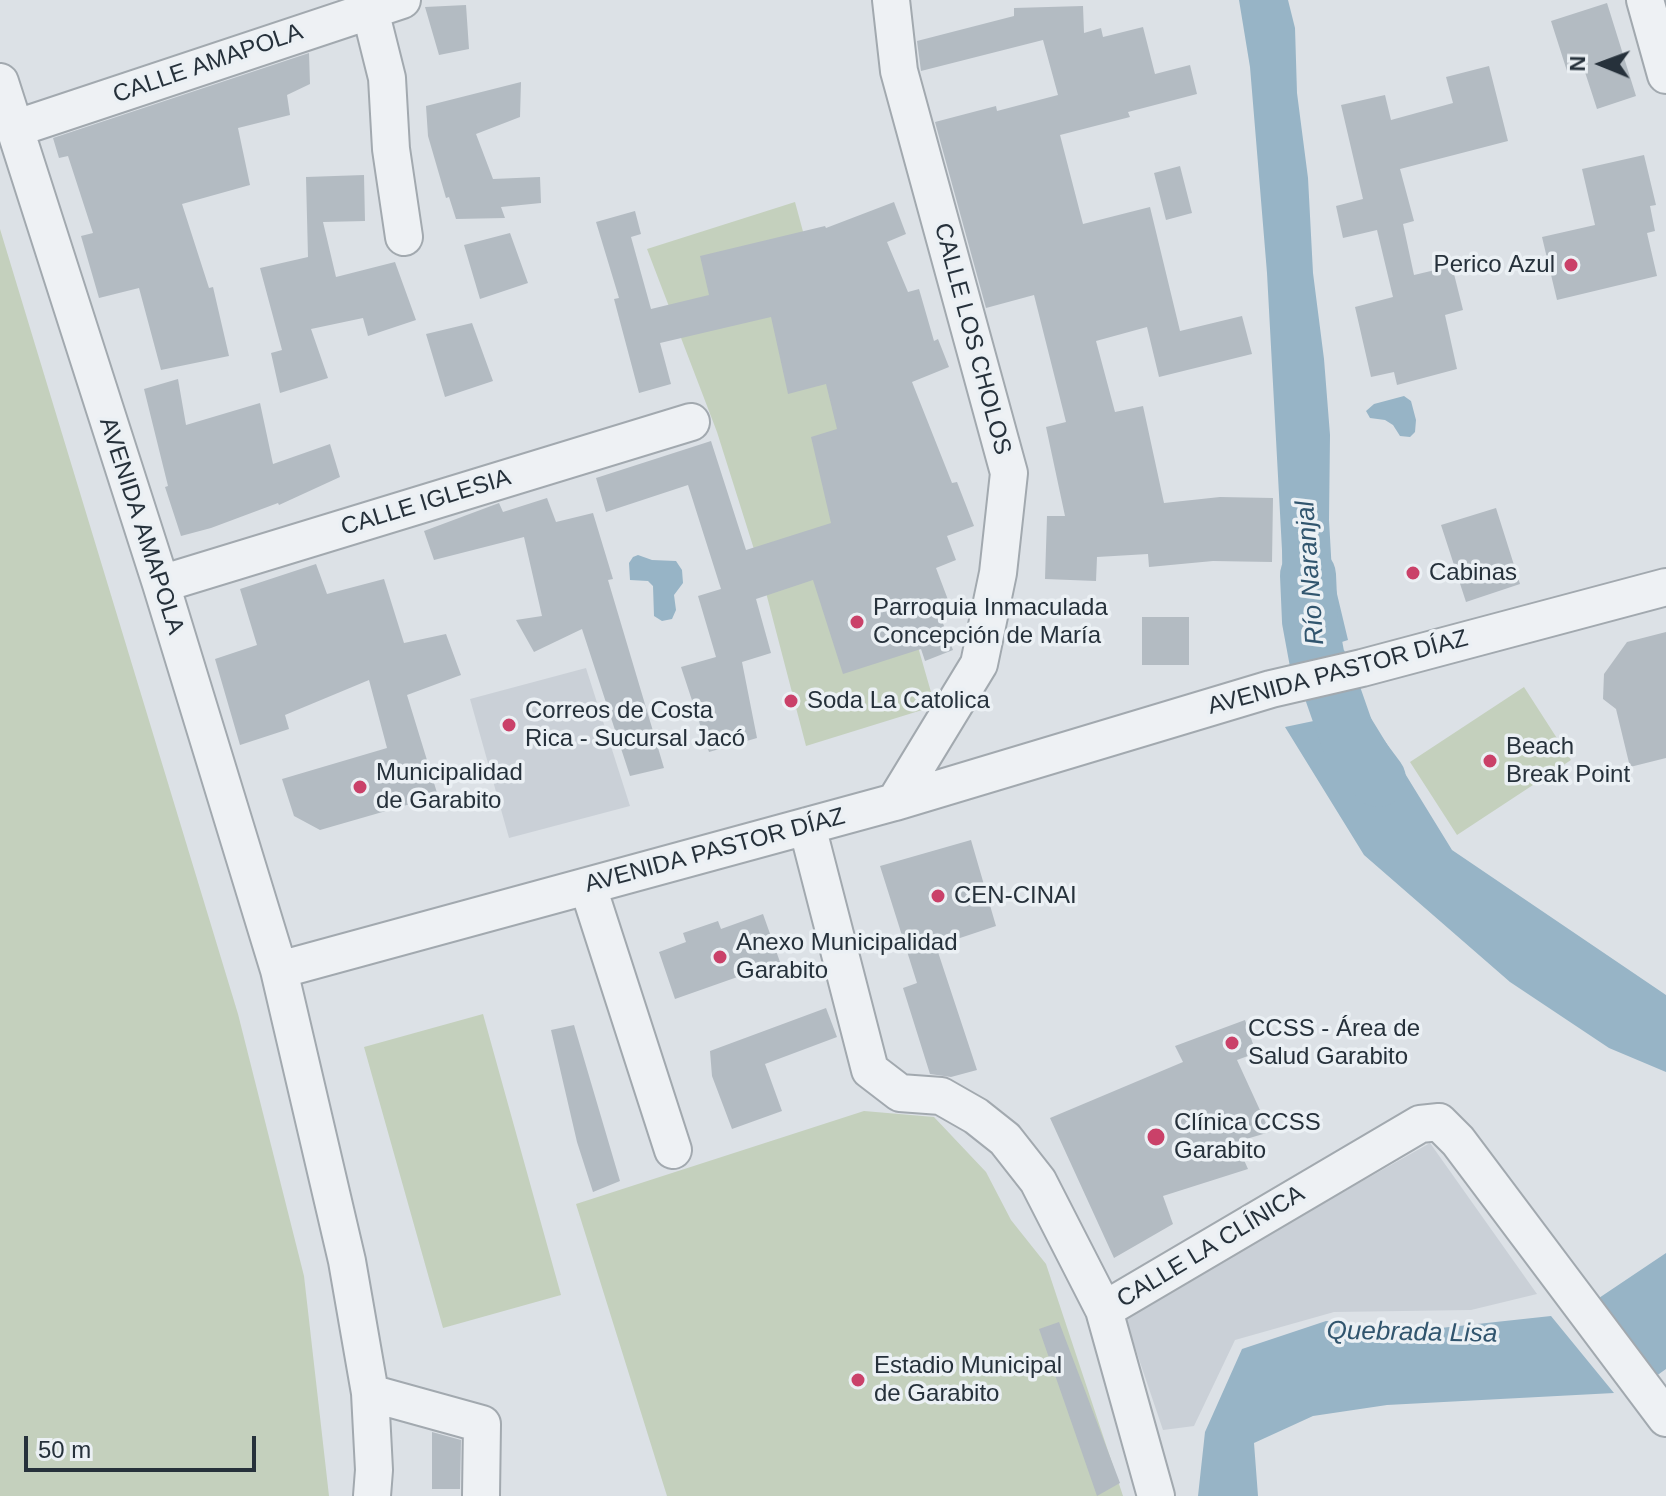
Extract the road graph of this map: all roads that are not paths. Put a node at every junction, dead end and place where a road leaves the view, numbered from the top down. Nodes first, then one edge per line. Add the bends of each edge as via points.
1 (891, 0) edge
2 (1645, 0) edge
3 (386, 5) edge
4 (1666, 75) edge
5 (0, 82) edge
6 (14, 129) junction
7 (404, 237) dead end
8 (691, 422) dead end
9 (161, 584) junction
10 (1666, 587) edge
11 (895, 802) junction
12 (807, 826) junction
13 (588, 887) junction
14 (279, 970) junction
15 (673, 1150) dead end
16 (1104, 1310) junction
17 (370, 1393) junction
18 (1666, 1418) edge
19 (372, 1496) edge
20 (481, 1496) edge
21 (1156, 1496) edge

1 - 11 street, CALLE LOS CHOLOS via 899,71 1009,473 998,573 979,664
2 - 4 street
3 - 6 street, CALLE AMAPOLA
3 - 7 street via 391,149
5 - 6 street, AVENIDA AMAPOLA
6 - 9 street, AVENIDA AMAPOLA
8 - 9 street, CALLE IGLESIA
9 - 14 street, AVENIDA AMAPOLA
10 - 11 street, AVENIDA PASTOR DÍAZ via 1271,689
11 - 12 street, AVENIDA PASTOR DÍAZ
12 - 13 street, AVENIDA PASTOR DÍAZ
12 - 16 street, CALLE LA CLÍNICA via 870,1070 900,1093 941,1096 1005,1139 1038,1181
13 - 14 street, AVENIDA PASTOR DÍAZ
13 - 15 street
14 - 17 street via 347,1261
16 - 18 street, CALLE LA CLÍNICA via 1420,1124 1439,1122
16 - 21 street
17 - 19 street
17 - 20 street via 482,1424

